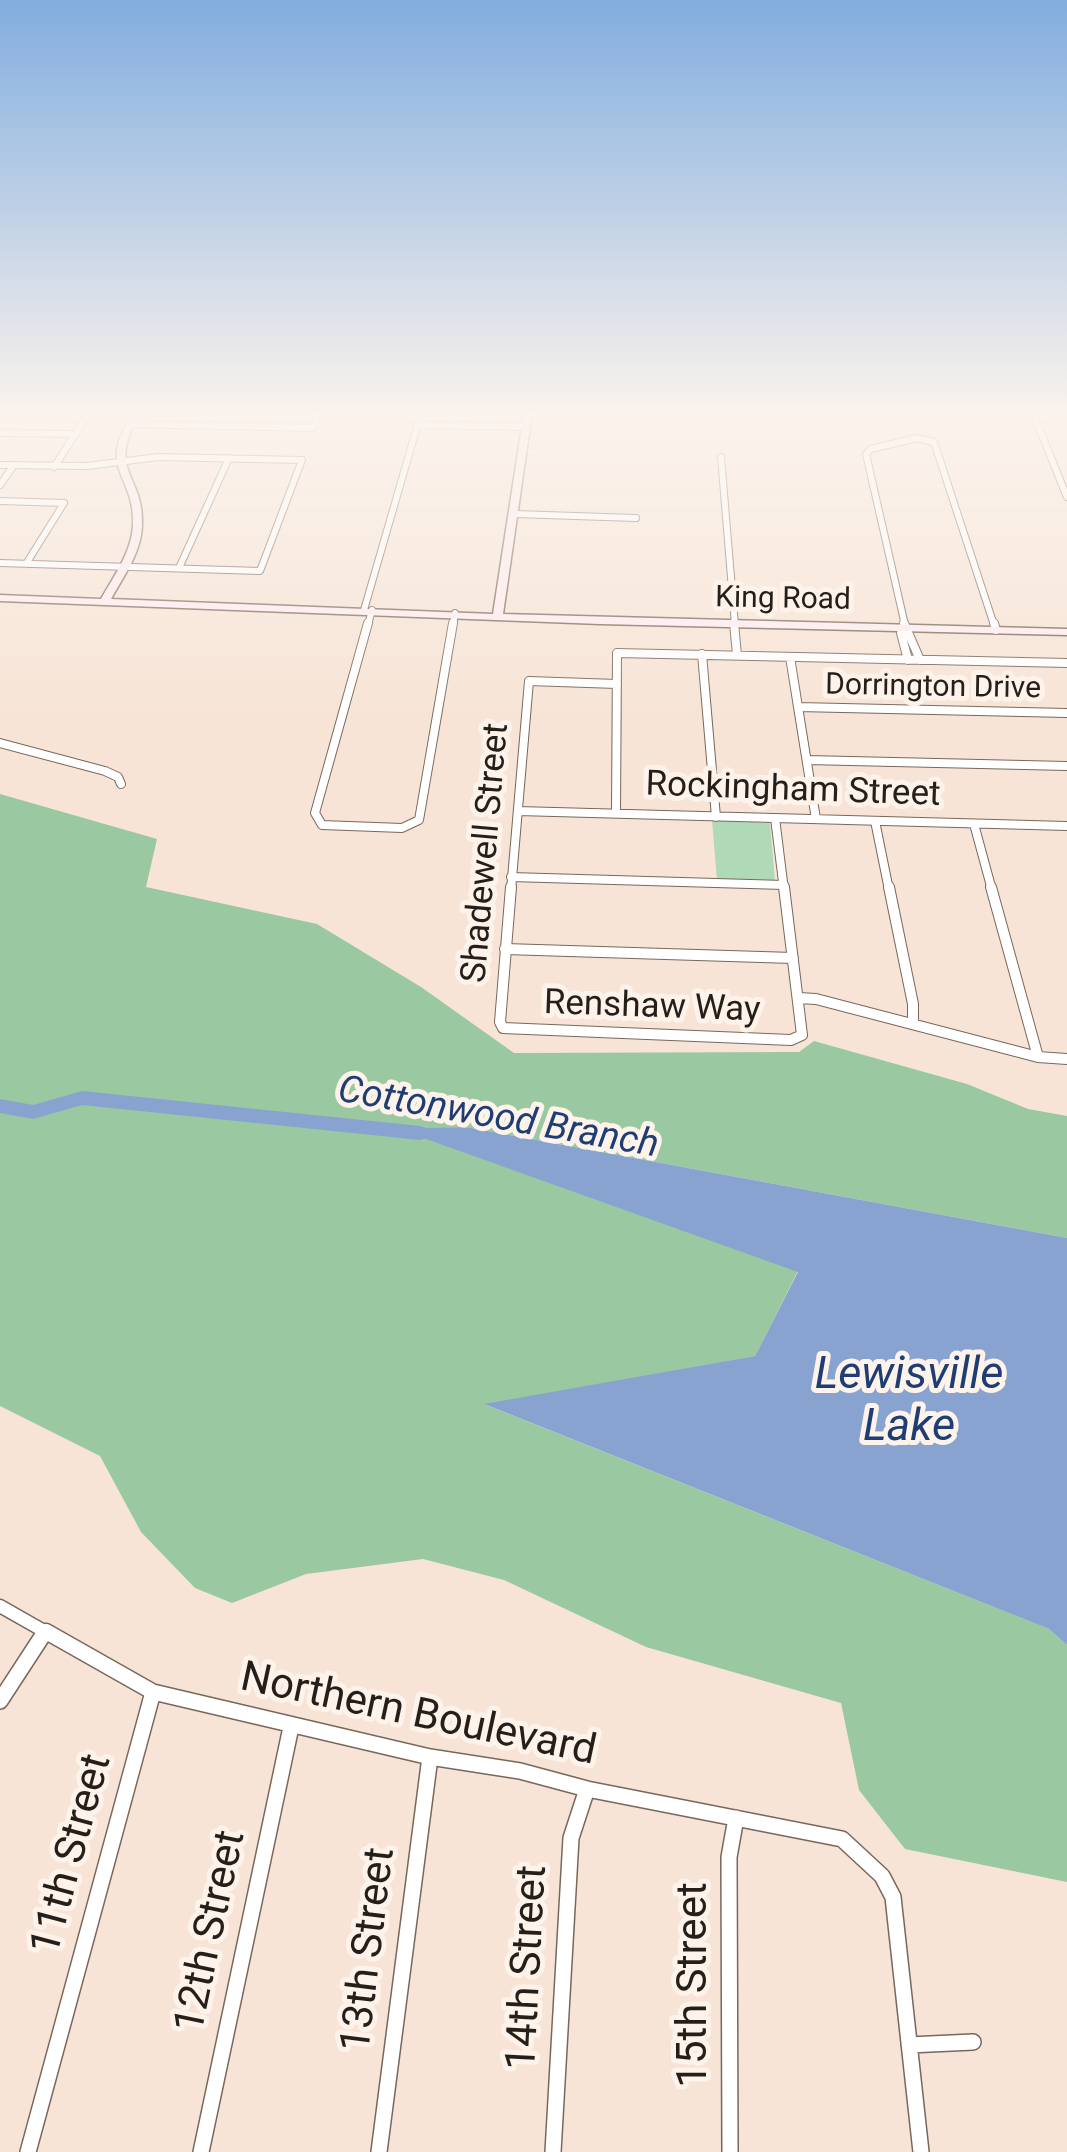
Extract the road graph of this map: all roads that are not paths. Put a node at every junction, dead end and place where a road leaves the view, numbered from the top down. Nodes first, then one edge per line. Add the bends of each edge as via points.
1 (58, 513) edge
2 (136, 513) edge
3 (204, 513) edge
4 (282, 513) edge
5 (394, 513) edge
6 (726, 513) edge
7 (879, 513) edge
8 (959, 513) edge
9 (515, 514) joint
10 (636, 518) dead end
11 (0, 563) edge
12 (26, 564) junction
13 (123, 567) junction
14 (179, 568) junction
15 (0, 598) edge
16 (105, 601) junction
17 (368, 610) junction
18 (454, 613) junction
19 (498, 614) junction
20 (734, 620) junction
21 (904, 624) junction
22 (995, 627) junction
23 (1067, 628) edge
24 (702, 654) junction
25 (738, 655) junction
26 (790, 656) junction
27 (908, 660) junction
28 (920, 660) junction
29 (1067, 663) edge
30 (617, 684) junction
31 (798, 707) junction
32 (1067, 713) edge
33 (0, 743) edge
34 (806, 760) junction
35 (1067, 766) edge
36 (121, 784) dead end
37 (518, 811) junction
38 (616, 813) junction
39 (716, 816) junction
40 (775, 818) junction
41 (816, 819) junction
42 (874, 821) junction
43 (974, 824) junction
44 (1067, 826) edge
45 (511, 877) junction
46 (784, 885) junction
47 (505, 950) junction
48 (794, 958) junction
49 (798, 998) junction
50 (913, 1024) junction
51 (503, 1028) joint
52 (1038, 1057) junction
53 (1067, 1058) edge
54 (0, 1606) edge
55 (46, 1630) junction
56 (154, 1692) junction
57 (0, 1701) edge
58 (291, 1727) junction
59 (430, 1756) junction
60 (586, 1789) junction
61 (736, 1818) junction
62 (973, 2042) dead end
63 (909, 2045) junction
64 (28, 2152) edge
65 (201, 2152) edge
66 (379, 2152) edge
67 (554, 2152) edge
68 (730, 2152) edge
69 (920, 2152) edge

1 - 12 street
2 - 13 street via 136,542
3 - 14 street
4 - 14 street via 260,571
5 - 17 street
6 - 20 street
7 - 21 street
8 - 22 street
9 - 10 street
9 - 19 street
11 - 12 street
12 - 13 street
13 - 14 street
13 - 16 street
15 - 16 street, King Road
16 - 17 street, King Road
17 - 18 street, King Road
17 - 18 street via 316,813 322,825 402,828 418,820
18 - 19 street, King Road
19 - 20 street, King Road
20 - 21 street, King Road
20 - 25 street
21 - 22 street, King Road
21 - 27 street
21 - 28 street
22 - 23 street, King Road
24 - 25 street
24 - 30 street via 617,653
24 - 39 street
25 - 26 street
26 - 27 street
26 - 31 street
27 - 28 street
28 - 29 street
30 - 37 street, Shadewell Street via 529,682
30 - 38 street
31 - 32 street, Dorrington Drive
31 - 34 street
33 - 36 street via 105,771
34 - 35 street
34 - 41 street
37 - 38 street, Rockingham Street
37 - 45 street, Shadewell Street
38 - 39 street, Rockingham Street
39 - 40 street, Rockingham Street
40 - 41 street, Rockingham Street
40 - 46 street
41 - 42 street, Rockingham Street
42 - 43 street, Rockingham Street
42 - 50 street
43 - 44 street, Rockingham Street
43 - 52 street
45 - 46 street
45 - 47 street, Shadewell Street
46 - 48 street
47 - 48 street
47 - 51 street, Shadewell Street
48 - 49 street
49 - 50 street
49 - 51 street, Renshaw Way via 798,1037
50 - 52 street
52 - 53 street
54 - 55 street, Northern Boulevard
55 - 56 street, Northern Boulevard
55 - 57 street
56 - 58 street, Northern Boulevard
56 - 64 street, 11th Street
58 - 59 street, Northern Boulevard
58 - 65 street, 12th Street
59 - 60 street, Northern Boulevard
59 - 66 street, 13th Street
60 - 61 street, Northern Boulevard
60 - 67 street, 14th Street via 571,1838
61 - 63 street, Northern Boulevard via 842,1838 882,1876 894,1897
61 - 68 street, 15th Street via 729,1857
62 - 63 street
63 - 69 street

